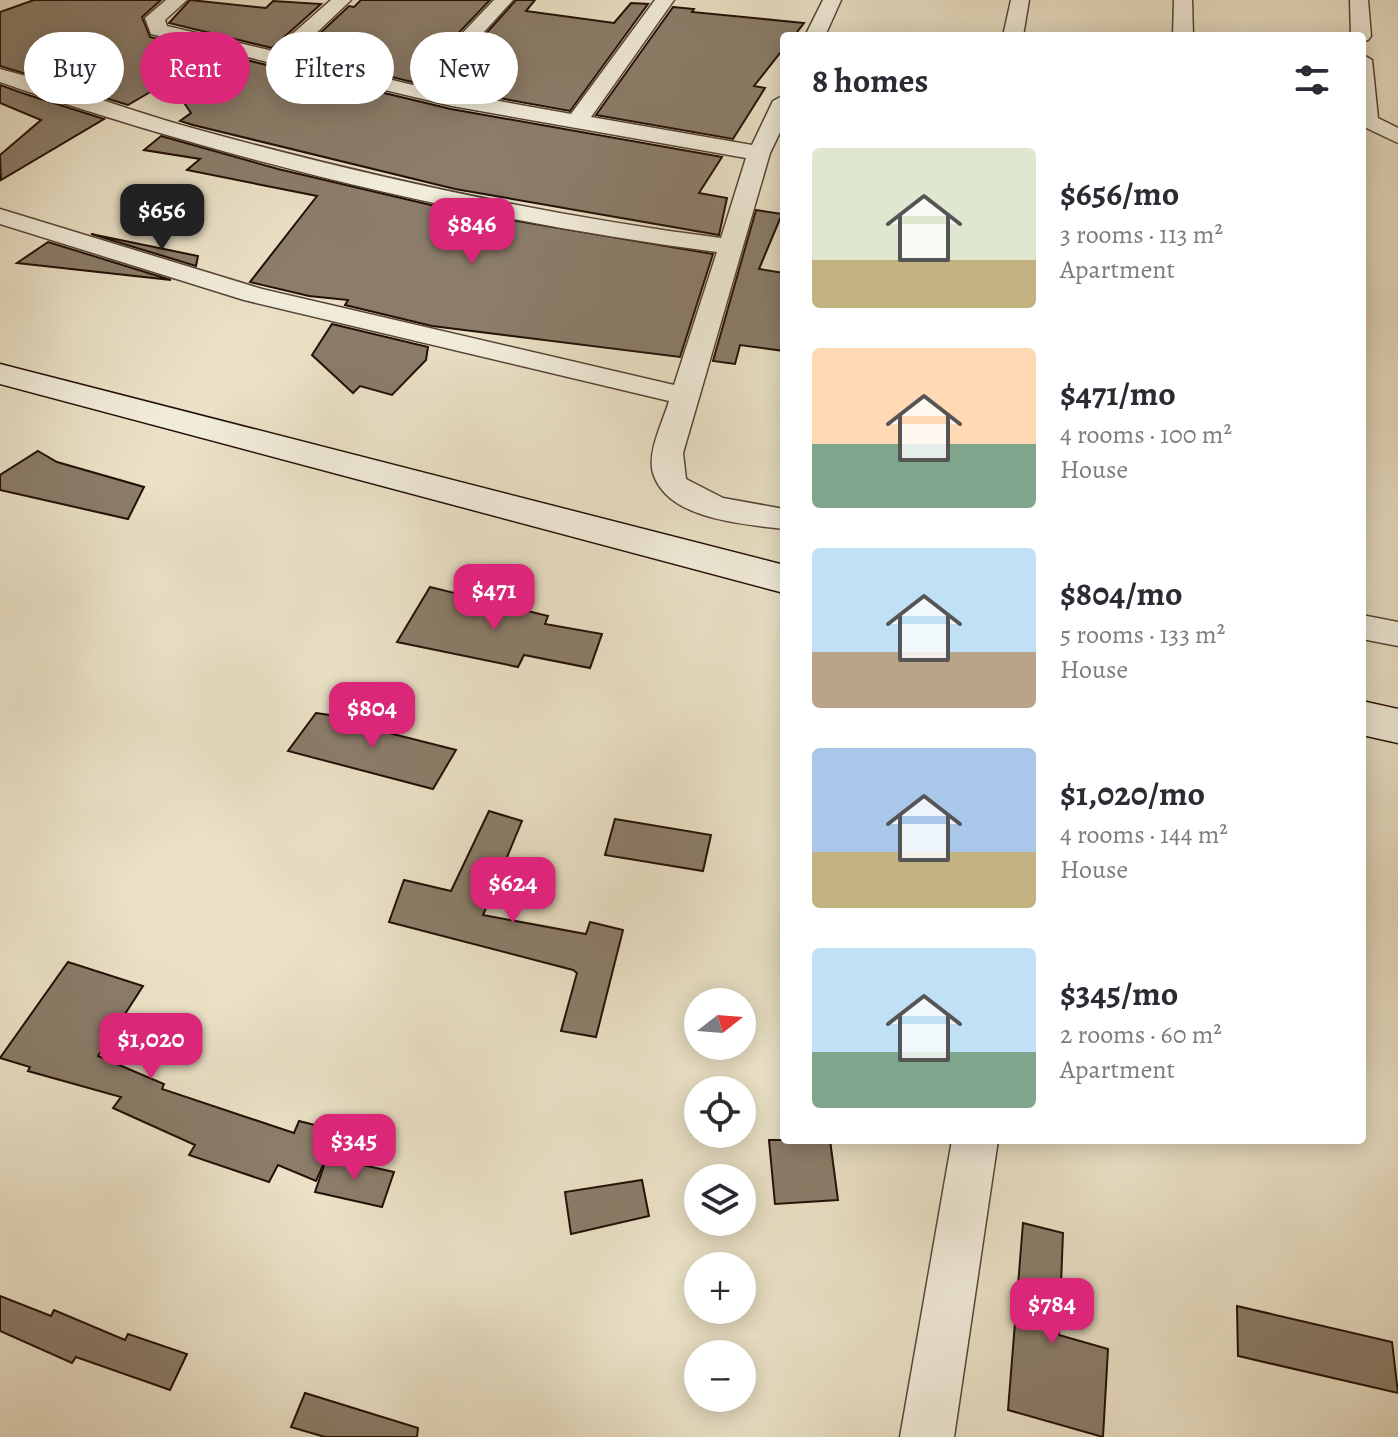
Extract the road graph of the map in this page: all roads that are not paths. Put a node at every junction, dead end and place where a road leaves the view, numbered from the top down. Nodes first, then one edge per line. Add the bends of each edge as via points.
1 (178, 0) edge
2 (342, 0) edge
3 (504, 0) edge
4 (665, 0) edge
5 (832, 0) edge
6 (1020, 0) edge
7 (1183, 0) edge
8 (1359, 0) edge
9 (306, 32) edge
10 (474, 32) edge
11 (817, 32) edge
12 (1014, 32) edge
13 (1183, 32) edge
14 (1361, 32) edge
15 (266, 58) edge
16 (0, 75) edge
17 (1366, 101) edge
18 (479, 104) edge
19 (780, 109) edge
20 (576, 123) junction
21 (1398, 136) edge
22 (759, 153) junction
23 (0, 216) edge
24 (729, 246) junction
25 (0, 374) edge
26 (683, 396) junction
27 (780, 518) edge
28 (780, 578) edge
29 (1366, 628) edge
30 (1398, 634) edge
31 (1366, 719) edge
32 (1398, 726) edge
33 (974, 1144) edge
34 (927, 1437) edge

1 - 15 street via 155,18 158,30
2 - 9 street
3 - 10 street
4 - 20 street
5 - 11 street
6 - 12 street
7 - 13 street
8 - 14 street
16 - 24 street via 127,116 404,191 620,232
17 - 21 street via 1368,121
18 - 20 street
19 - 22 street
20 - 22 street
22 - 24 street
23 - 26 street via 225,288
24 - 26 street
25 - 28 main road
26 - 27 street via 668,453 668,473 677,488 727,509
29 - 30 street
31 - 32 main road
33 - 34 street

